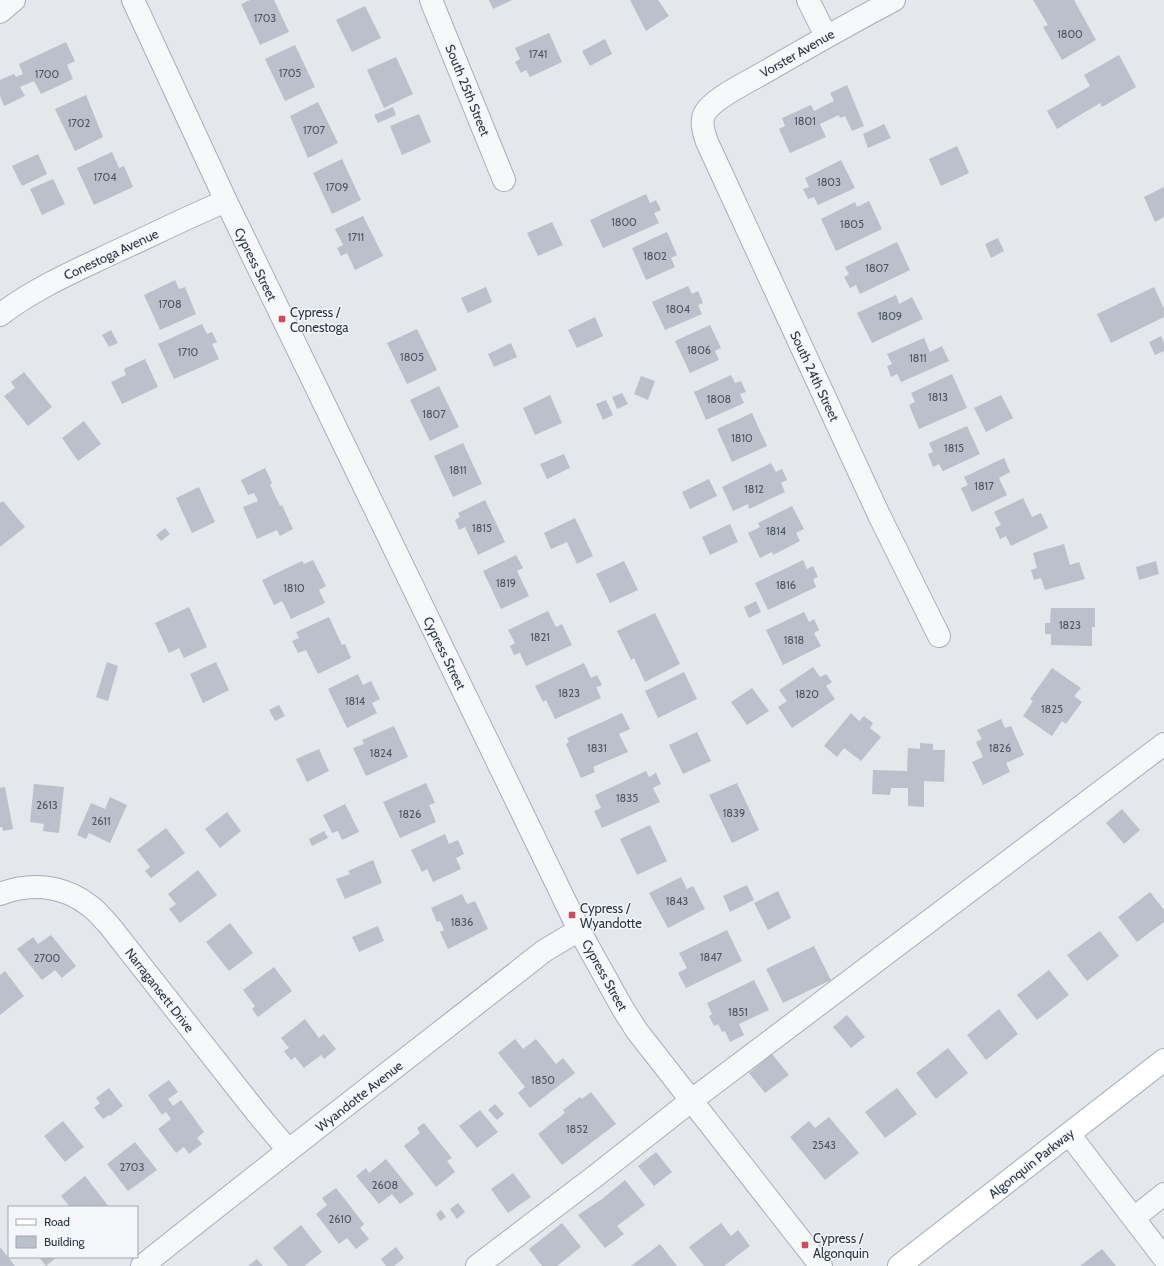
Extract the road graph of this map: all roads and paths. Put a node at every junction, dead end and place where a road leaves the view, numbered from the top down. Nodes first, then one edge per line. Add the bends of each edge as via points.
1 (14, 0) edge
2 (133, 0) edge
3 (431, 0) edge
4 (808, 0) edge
5 (894, 0) edge
6 (0, 12) edge
7 (826, 36) junction
8 (705, 113) joint
9 (504, 180) dead end
10 (226, 202) junction
11 (0, 315) edge
12 (939, 636) dead end
13 (1164, 744) edge
14 (0, 894) edge
15 (579, 930) junction
16 (1164, 1060) edge
17 (692, 1100) junction
18 (1069, 1134) junction
19 (288, 1150) junction
20 (1164, 1194) edge
21 (1134, 1218) junction
22 (1164, 1258) edge
23 (142, 1266) edge
24 (477, 1266) edge
25 (821, 1266) edge
26 (899, 1266) edge

1 - 6 street
2 - 10 street, Cypress Street
3 - 9 street, South 25th Street
4 - 7 street
5 - 7 street, Vorster Avenue
7 - 8 street, Vorster Avenue via 732,91
8 - 12 street, South 24th Street via 702,128 707,142 876,508
10 - 11 street, Conestoga Avenue via 60,278 17,302
10 - 15 street, Cypress Street
13 - 17 street
14 - 19 street, Narragansett Drive via 24,887 43,887 58,889 91,906 109,925 256,1113
15 - 17 street, Cypress Street via 637,1031
15 - 19 street, Wyandotte Avenue via 544,951
16 - 18 main road, Algonquin Parkway
17 - 24 street
17 - 25 street, Cypress Street
18 - 21 street
18 - 26 main road, Algonquin Parkway
19 - 23 street, Wyandotte Avenue
20 - 21 street
21 - 22 street

